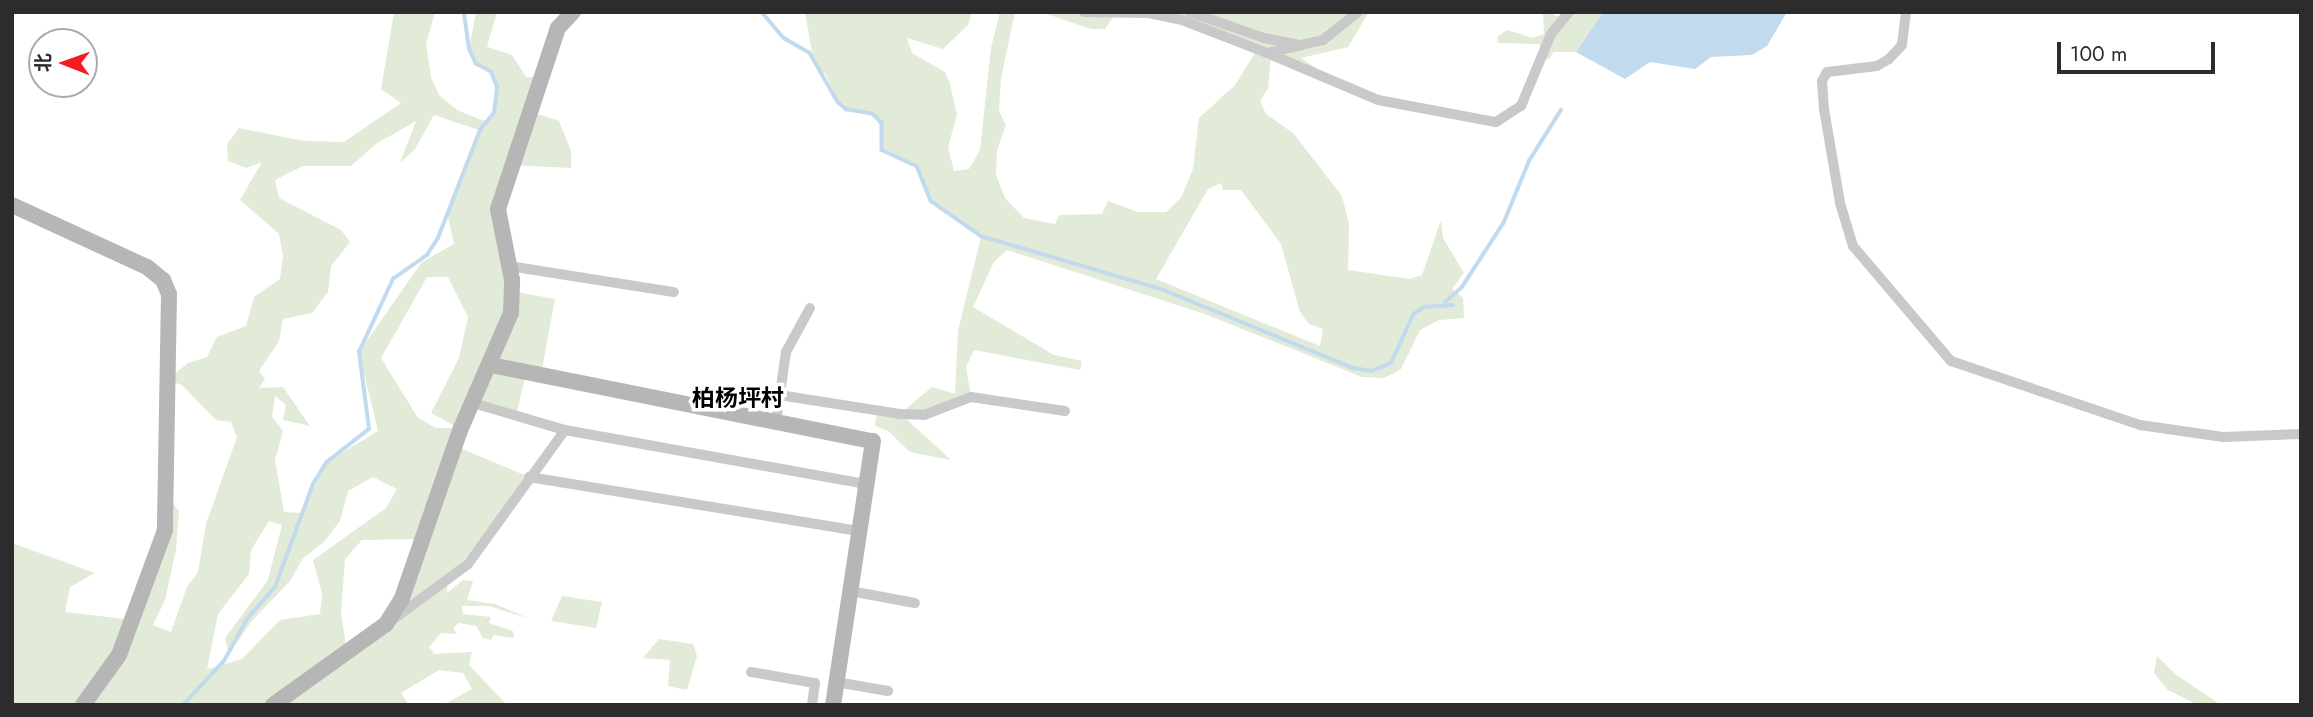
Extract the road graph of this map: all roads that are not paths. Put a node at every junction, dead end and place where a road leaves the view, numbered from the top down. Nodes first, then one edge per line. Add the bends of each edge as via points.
1 (573, 12) edge
2 (1084, 12) edge
3 (1190, 12) edge
4 (1358, 12) edge
5 (1569, 12) edge
6 (1906, 12) edge
7 (1301, 45) junction
8 (1267, 53) junction
9 (12, 205) edge
10 (509, 266) junction
11 (674, 292) dead end
12 (810, 308) dead end
13 (491, 365) junction
14 (779, 395) junction
15 (473, 403) junction
16 (1065, 411) dead end
17 (776, 422) junction
18 (565, 430) junction
19 (2301, 434) edge
20 (529, 478) junction
21 (866, 484) junction
22 (859, 531) junction
23 (850, 591) junction
24 (915, 603) dead end
25 (386, 624) junction
26 (751, 672) dead end
27 (836, 682) junction
28 (888, 691) dead end
29 (83, 705) edge
30 (273, 705) edge
31 (813, 705) edge
32 (833, 705) edge

1 - 10 street via 558,28 505,180 498,209
2 - 8 street via 1149,13 1182,20
3 - 7 street via 1264,38
4 - 7 street via 1323,40
5 - 8 street via 1551,34 1521,106 1496,122 1378,100
6 - 19 street via 1902,45 1889,60 1877,66 1827,72 1822,81 1824,109 1838,195 1853,246 1951,361 1973,372 2157,429 2223,437
7 - 8 street
9 - 29 street via 148,267 163,280 169,294 165,530 119,655
10 - 11 street
10 - 13 street via 512,313
12 - 14 street via 786,352
13 - 15 street
13 - 17 street
14 - 16 street via 900,414 924,415 971,397
14 - 17 street
15 - 18 street
15 - 25 street via 402,598
17 - 21 street via 873,441
18 - 20 street
18 - 21 street
20 - 22 street
20 - 25 street via 468,564
21 - 22 street
22 - 23 street
23 - 24 street
23 - 27 street
25 - 30 street
26 - 31 street via 815,683
27 - 28 street
27 - 32 street

